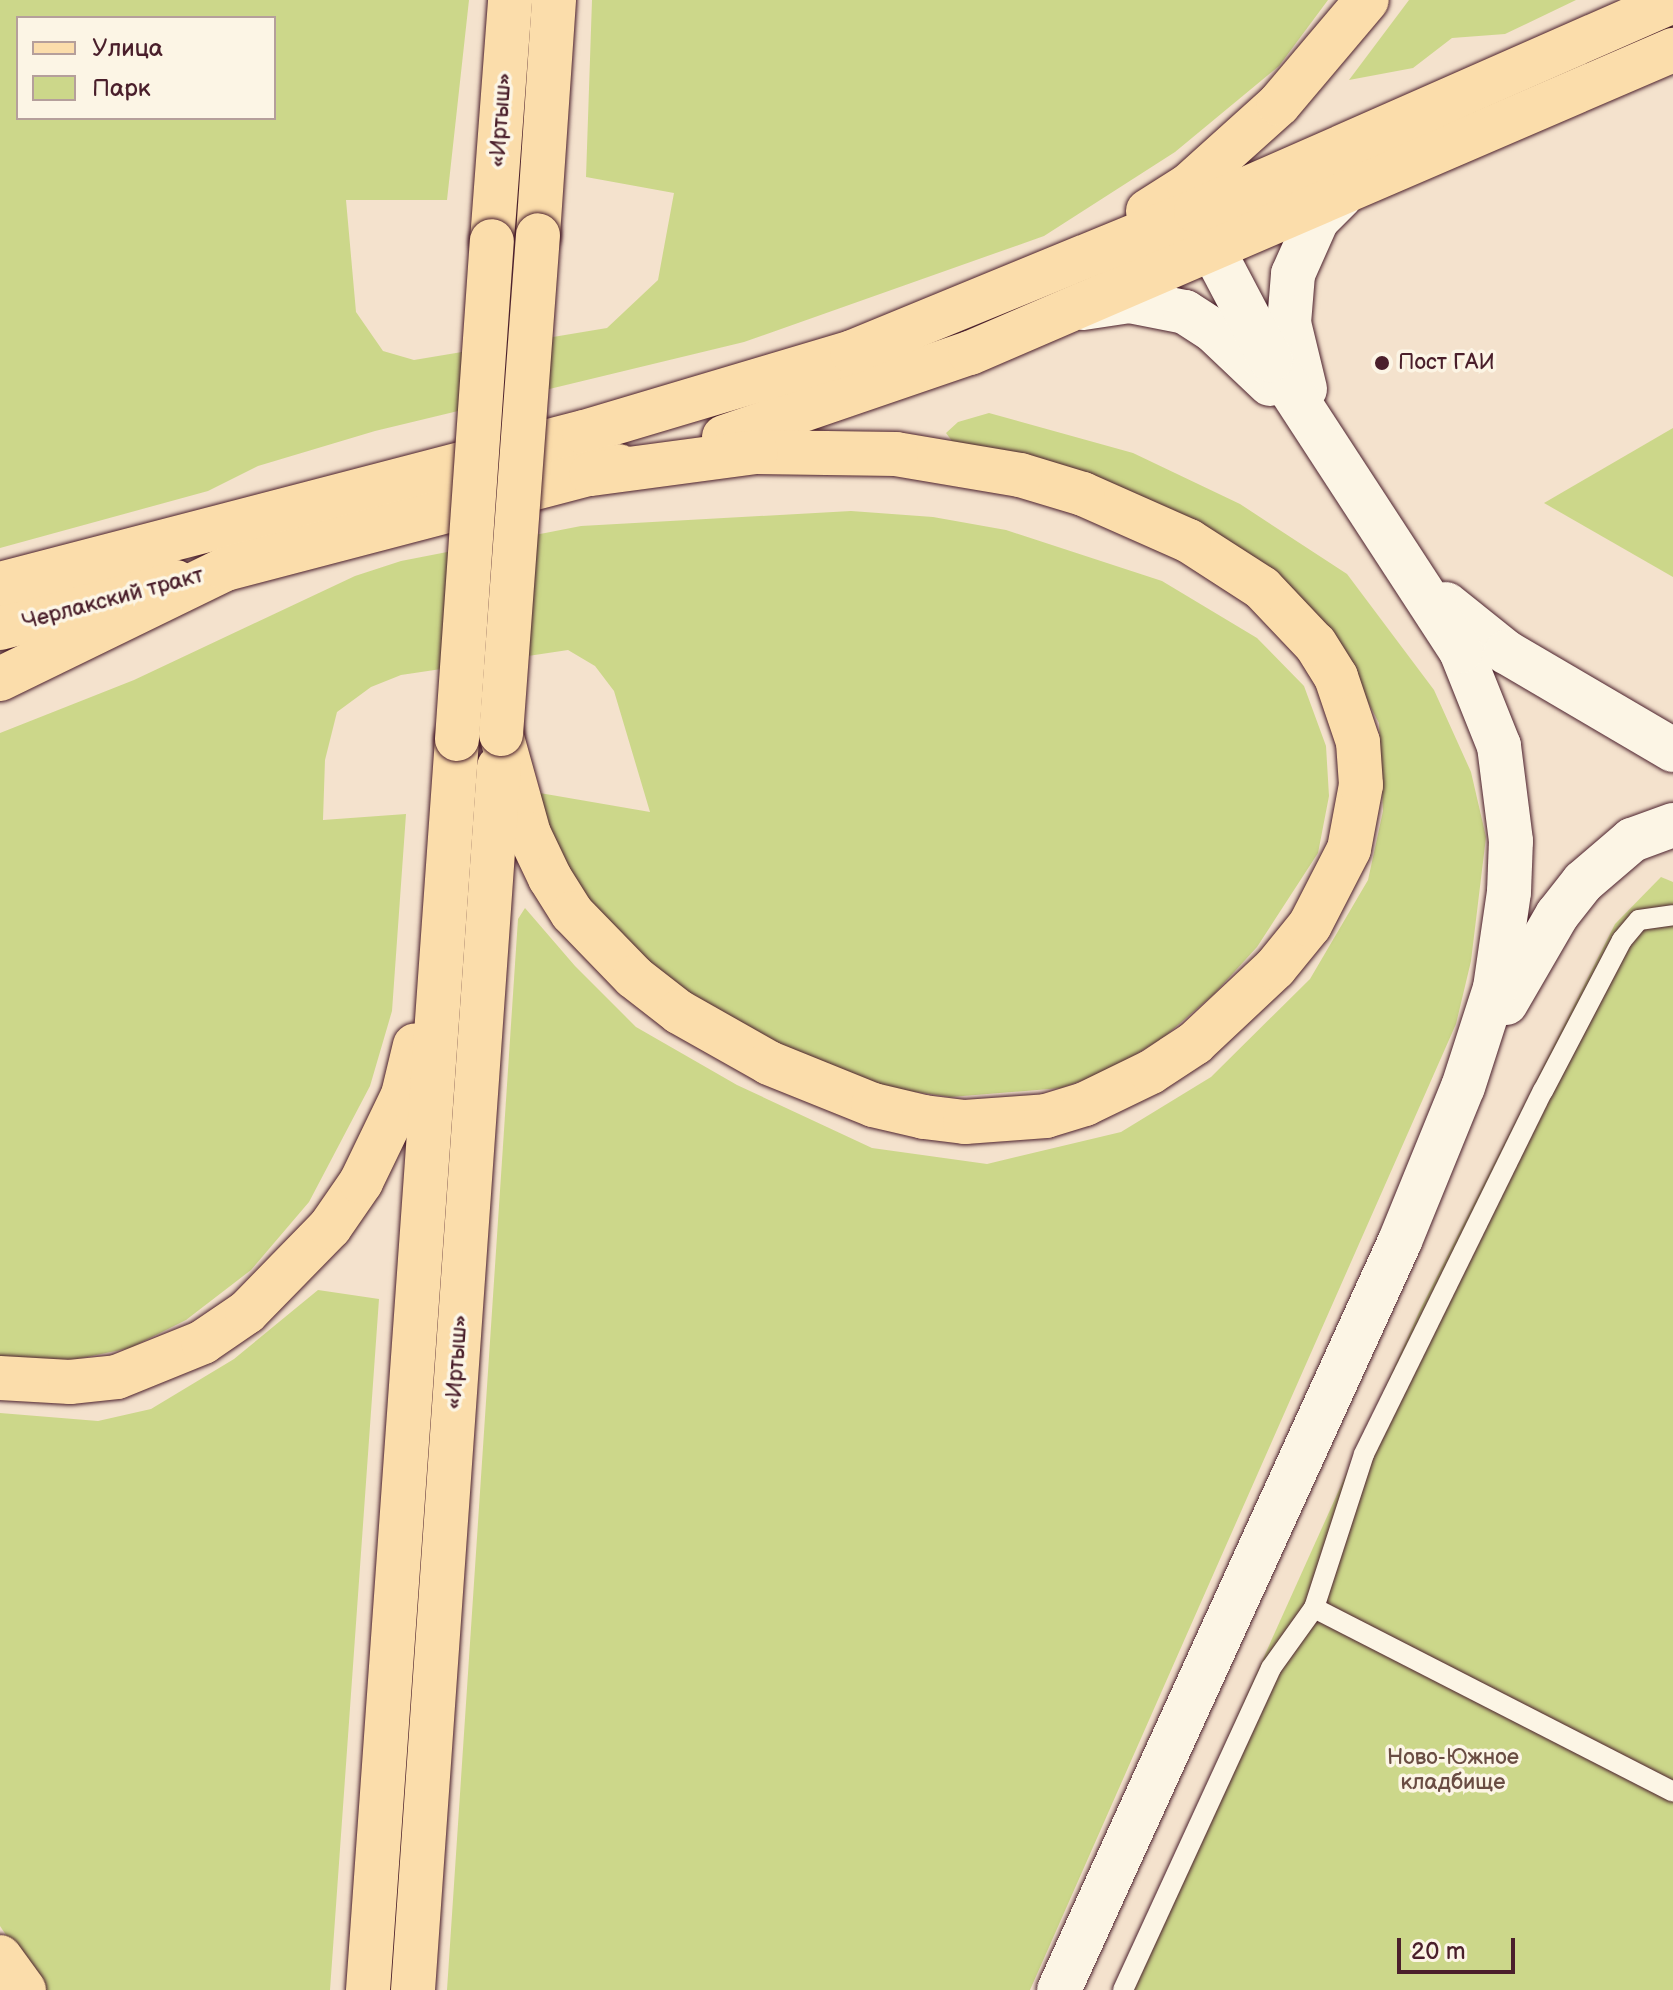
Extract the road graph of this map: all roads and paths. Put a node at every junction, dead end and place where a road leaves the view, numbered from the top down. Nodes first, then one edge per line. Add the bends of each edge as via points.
1 (510, 0) edge
2 (554, 0) edge
3 (1367, 0) edge
4 (1673, 1) edge
5 (1673, 50) edge
6 (1341, 196) junction
7 (1196, 211) junction
8 (1214, 252) junction
9 (1059, 268) junction
10 (1073, 310) junction
11 (1317, 433) junction
12 (591, 474) junction
13 (226, 569) junction
14 (1420, 581) junction
15 (0, 584) edge
16 (0, 628) edge
17 (0, 679) edge
18 (501, 734) junction
19 (1673, 750) edge
20 (1673, 825) edge
21 (446, 870) junction
22 (1673, 915) edge
23 (1463, 1087) junction
24 (0, 1378) edge
25 (1314, 1608) junction
26 (1673, 1792) edge
27 (0, 1957) edge
28 (24, 1990) edge
29 (368, 1990) edge
30 (413, 1990) edge
31 (1059, 1990) edge
32 (1123, 1990) edge

1 - 21 main road, «Иртыш», bridge
2 - 18 main road, «Иртыш», bridge
3 - 9 main road via 1279,104 1189,185
4 - 7 main road
5 - 6 main road
6 - 8 main road
6 - 11 street via 1317,220 1303,245 1289,297 1293,349
7 - 8 main road
7 - 9 main road
8 - 10 main road
8 - 11 street
9 - 15 main road via 881,341 749,385
10 - 11 street via 1129,301 1185,312 1242,355
10 - 12 main road via 861,394
11 - 14 street
12 - 13 main road
12 - 18 main road via 756,452 896,454 1020,475 1083,494 1189,541 1262,588 1315,644 1336,677 1358,742 1361,785 1349,849 1319,912 1275,968 1195,1043 1151,1072 1085,1104 1046,1116 965,1122 924,1117 873,1105 769,1063 679,1012 634,977 572,913 550,878 529,834
13 - 16 main road, Черлакский тракт
13 - 17 main road
14 - 19 street via 1506,652
14 - 23 street via 1461,651 1495,735 1511,841 1505,943
18 - 30 main road, «Иртыш»
20 - 23 street via 1632,840 1583,882 1527,963
21 - 24 main road via 403,1095 361,1182 330,1227 247,1312 160,1364 117,1377 70,1382
21 - 29 main road, «Иртыш»
22 - 25 lane via 1639,920 1622,940 1543,1091 1364,1454
23 - 31 street via 1400,1241
25 - 26 lane
25 - 32 lane via 1271,1668
27 - 28 main road

